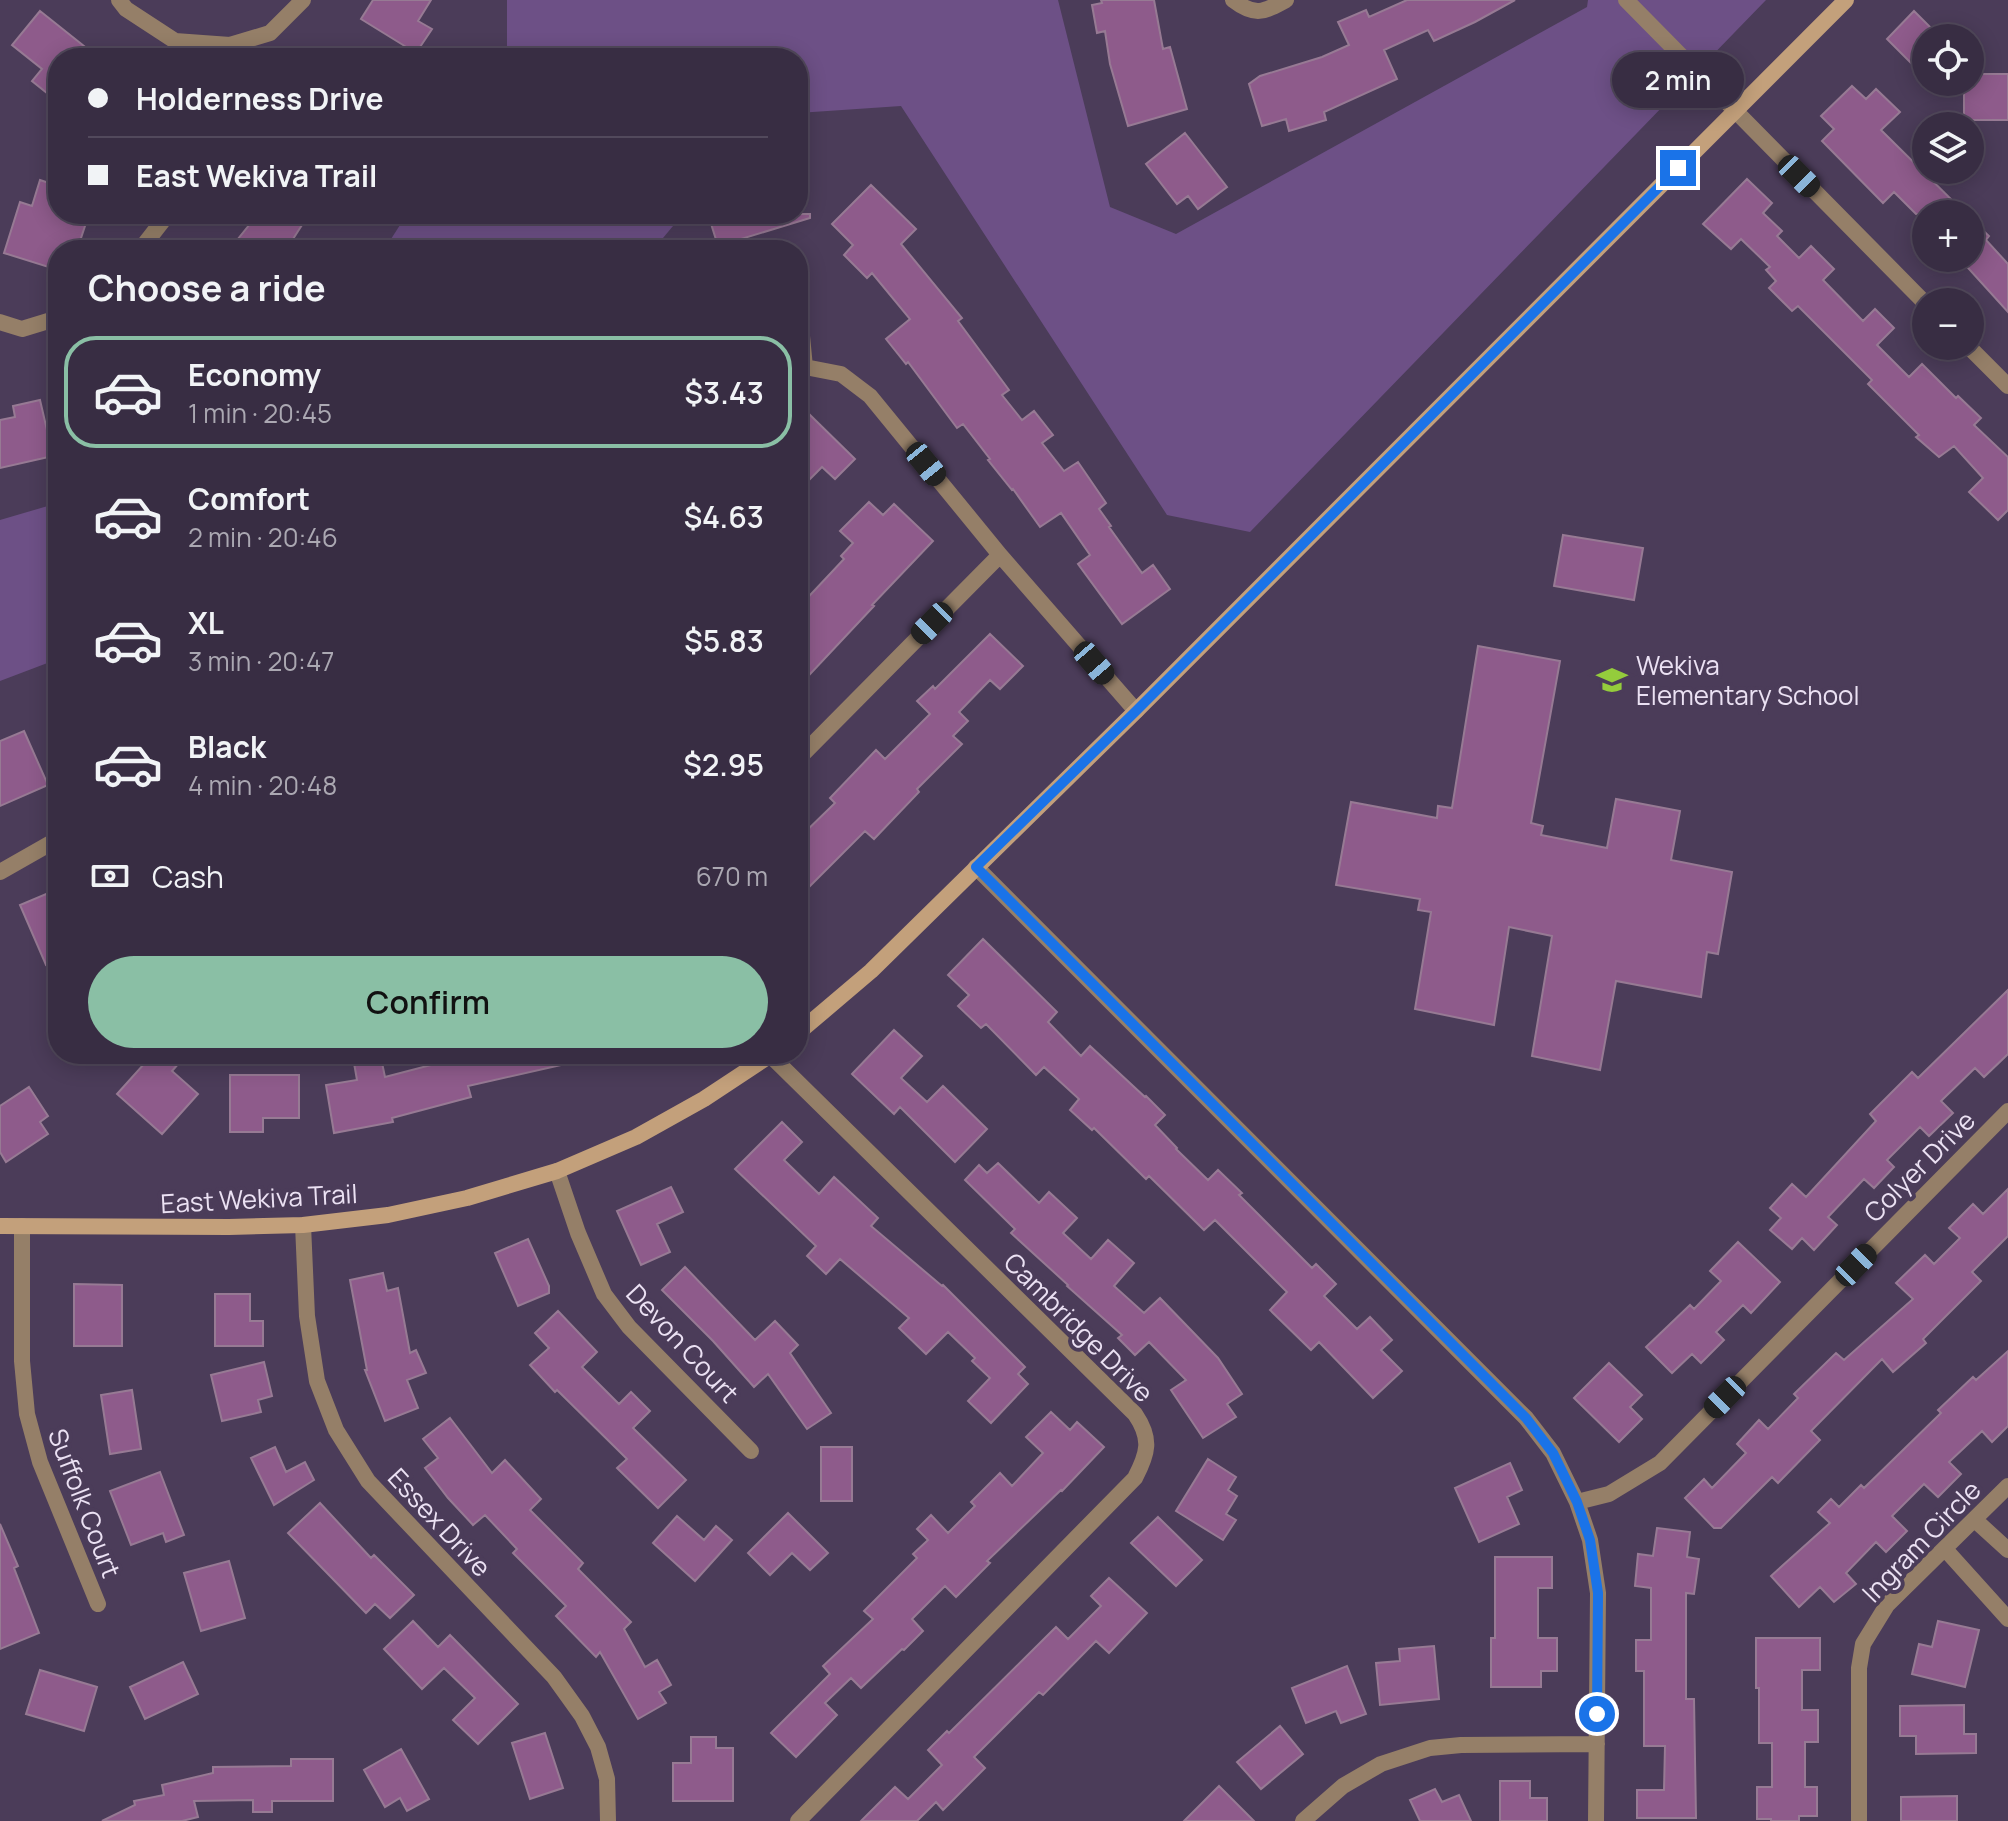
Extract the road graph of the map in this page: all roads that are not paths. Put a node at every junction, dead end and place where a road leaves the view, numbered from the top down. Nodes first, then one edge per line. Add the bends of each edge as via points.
1 (119, 0) edge
2 (303, 0) edge
3 (1233, 0) edge
4 (1286, 0) edge
5 (1626, 0) edge
6 (1846, 0) edge
7 (209, 48) edge
8 (238, 48) edge
9 (1735, 112) junction
10 (160, 224) edge
11 (148, 240) edge
12 (1912, 290) edge
13 (48, 321) edge
14 (0, 322) edge
15 (1982, 360) edge
16 (808, 369) edge
17 (2008, 386) edge
18 (1000, 555) junction
19 (1136, 711) junction
20 (808, 749) edge
21 (48, 845) edge
22 (976, 867) junction
23 (0, 872) edge
24 (808, 1025) edge
25 (757, 1064) edge
26 (780, 1064) edge
27 (2008, 1111) edge
28 (557, 1171) junction
29 (303, 1225) junction
30 (0, 1226) edge
31 (22, 1226) junction
32 (751, 1451) dead end
33 (2008, 1486) edge
34 (1577, 1502) junction
35 (1975, 1520) junction
36 (1945, 1549) junction
37 (2008, 1550) edge
38 (98, 1604) dead end
39 (2008, 1619) edge
40 (1597, 1744) junction
41 (608, 1821) edge
42 (798, 1821) edge
43 (1303, 1821) edge
44 (1596, 1821) edge
45 (1859, 1821) edge

1 - 7 street via 175,41
2 - 8 street via 270,33
3 - 4 street via 1252,11
5 - 9 street
6 - 9 street
9 - 12 street
9 - 19 street
10 - 11 street
13 - 14 street via 22,329
15 - 17 street
16 - 18 street via 841,374 870,396
18 - 19 street
18 - 20 street
19 - 22 street
21 - 23 street
22 - 24 street via 871,971
22 - 34 street via 1526,1418 1553,1453
25 - 28 street, East Wekiva Trail via 636,1137
26 - 42 street, Cambridge Drive via 1135,1414 1147,1445 1135,1478
27 - 34 street, Colyer Drive via 1660,1463 1609,1494
28 - 29 street, East Wekiva Trail via 467,1198
28 - 32 street, Devon Court via 604,1294 629,1327
29 - 31 street, East Wekiva Trail
29 - 41 street, Essex Drive via 307,1316 317,1381 336,1430 368,1481 554,1677 582,1716 607,1779
30 - 31 street, East Wekiva Trail
31 - 38 street, Suffolk Court via 27,1414 40,1462
33 - 35 street, Ingram Circle
34 - 40 street via 1590,1540 1598,1593
35 - 36 street, Ingram Circle
35 - 37 street
36 - 39 street
36 - 45 street, Ingram Circle via 1887,1605 1863,1644
40 - 43 street via 1430,1748 1381,1764 1343,1786
40 - 44 street

